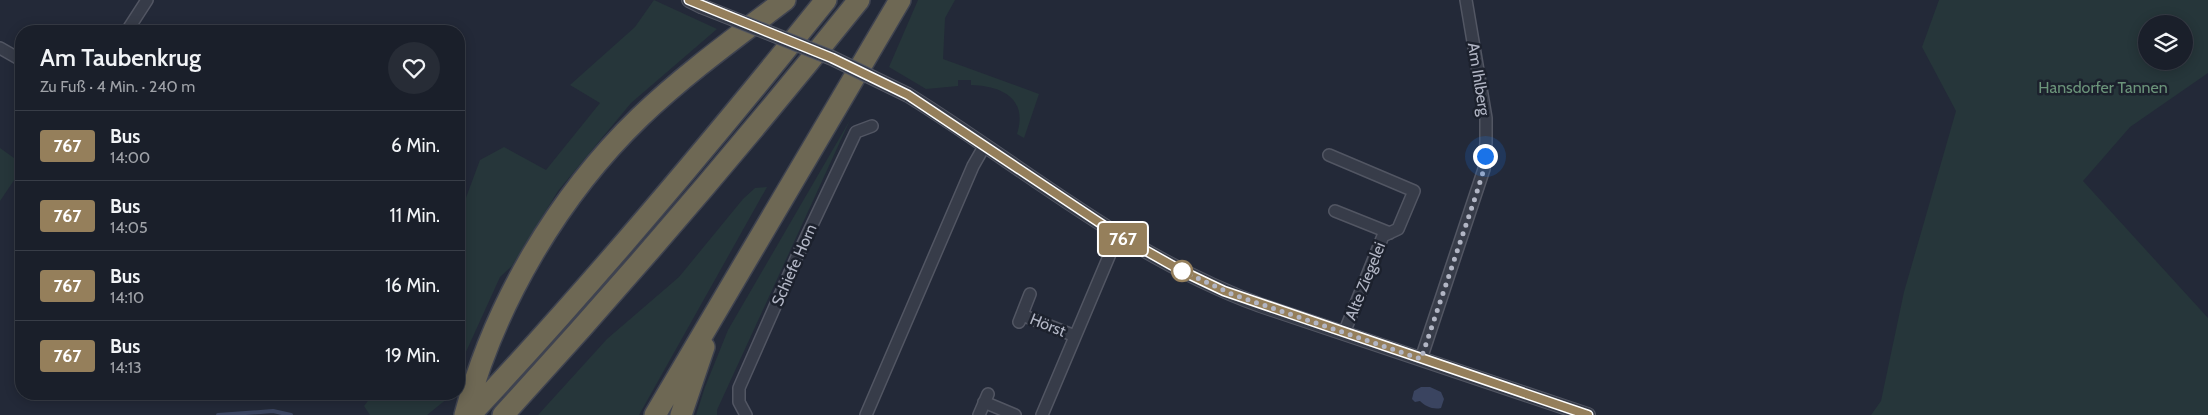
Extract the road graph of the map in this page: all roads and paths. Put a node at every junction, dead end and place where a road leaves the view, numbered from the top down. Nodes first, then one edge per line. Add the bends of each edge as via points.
1 (147, 0) edge
2 (784, 0) edge
3 (826, 0) edge
4 (859, 0) edge
5 (900, 0) edge
6 (1466, 0) edge
7 (695, 3) edge
8 (131, 25) edge
9 (0, 48) edge
10 (15, 57) edge
11 (872, 126) dead end
12 (984, 145) junction
13 (1329, 155) dead end
14 (1335, 212) dead end
15 (1390, 233) junction
16 (1118, 235) junction
17 (1030, 294) dead end
18 (719, 304) junction
19 (1344, 333) junction
20 (1075, 336) junction
21 (1416, 357) junction
22 (979, 414) edge
23 (465, 415) edge
24 (470, 415) edge
25 (503, 415) edge
26 (655, 415) edge
27 (682, 415) edge
28 (746, 415) edge
29 (866, 415) edge
30 (1015, 415) edge
31 (1042, 415) edge
32 (1588, 415) edge

1 - 8 street
2 - 23 highway via 678,83 620,138 560,212 514,288 480,366
3 - 24 highway via 615,254
4 - 25 highway via 689,206
5 - 18 highway
6 - 21 street, Am Ihlberg via 1486,118 1484,169
7 - 12 street, bridge via 832,58 908,95
9 - 10 street
11 - 28 street, Schiefe Horn via 856,132 739,388 739,402
12 - 16 street
12 - 29 street
13 - 15 street, Alte Ziegelei via 1414,191 1398,229
14 - 15 street, Alte Ziegelei
15 - 19 street, Alte Ziegelei via 1383,236
16 - 19 street via 1224,291
16 - 20 street
17 - 20 street, Hörst via 1020,318
18 - 26 highway
18 - 27 highway
19 - 21 street
20 - 31 street
21 - 32 street
22 - 30 street via 986,398

